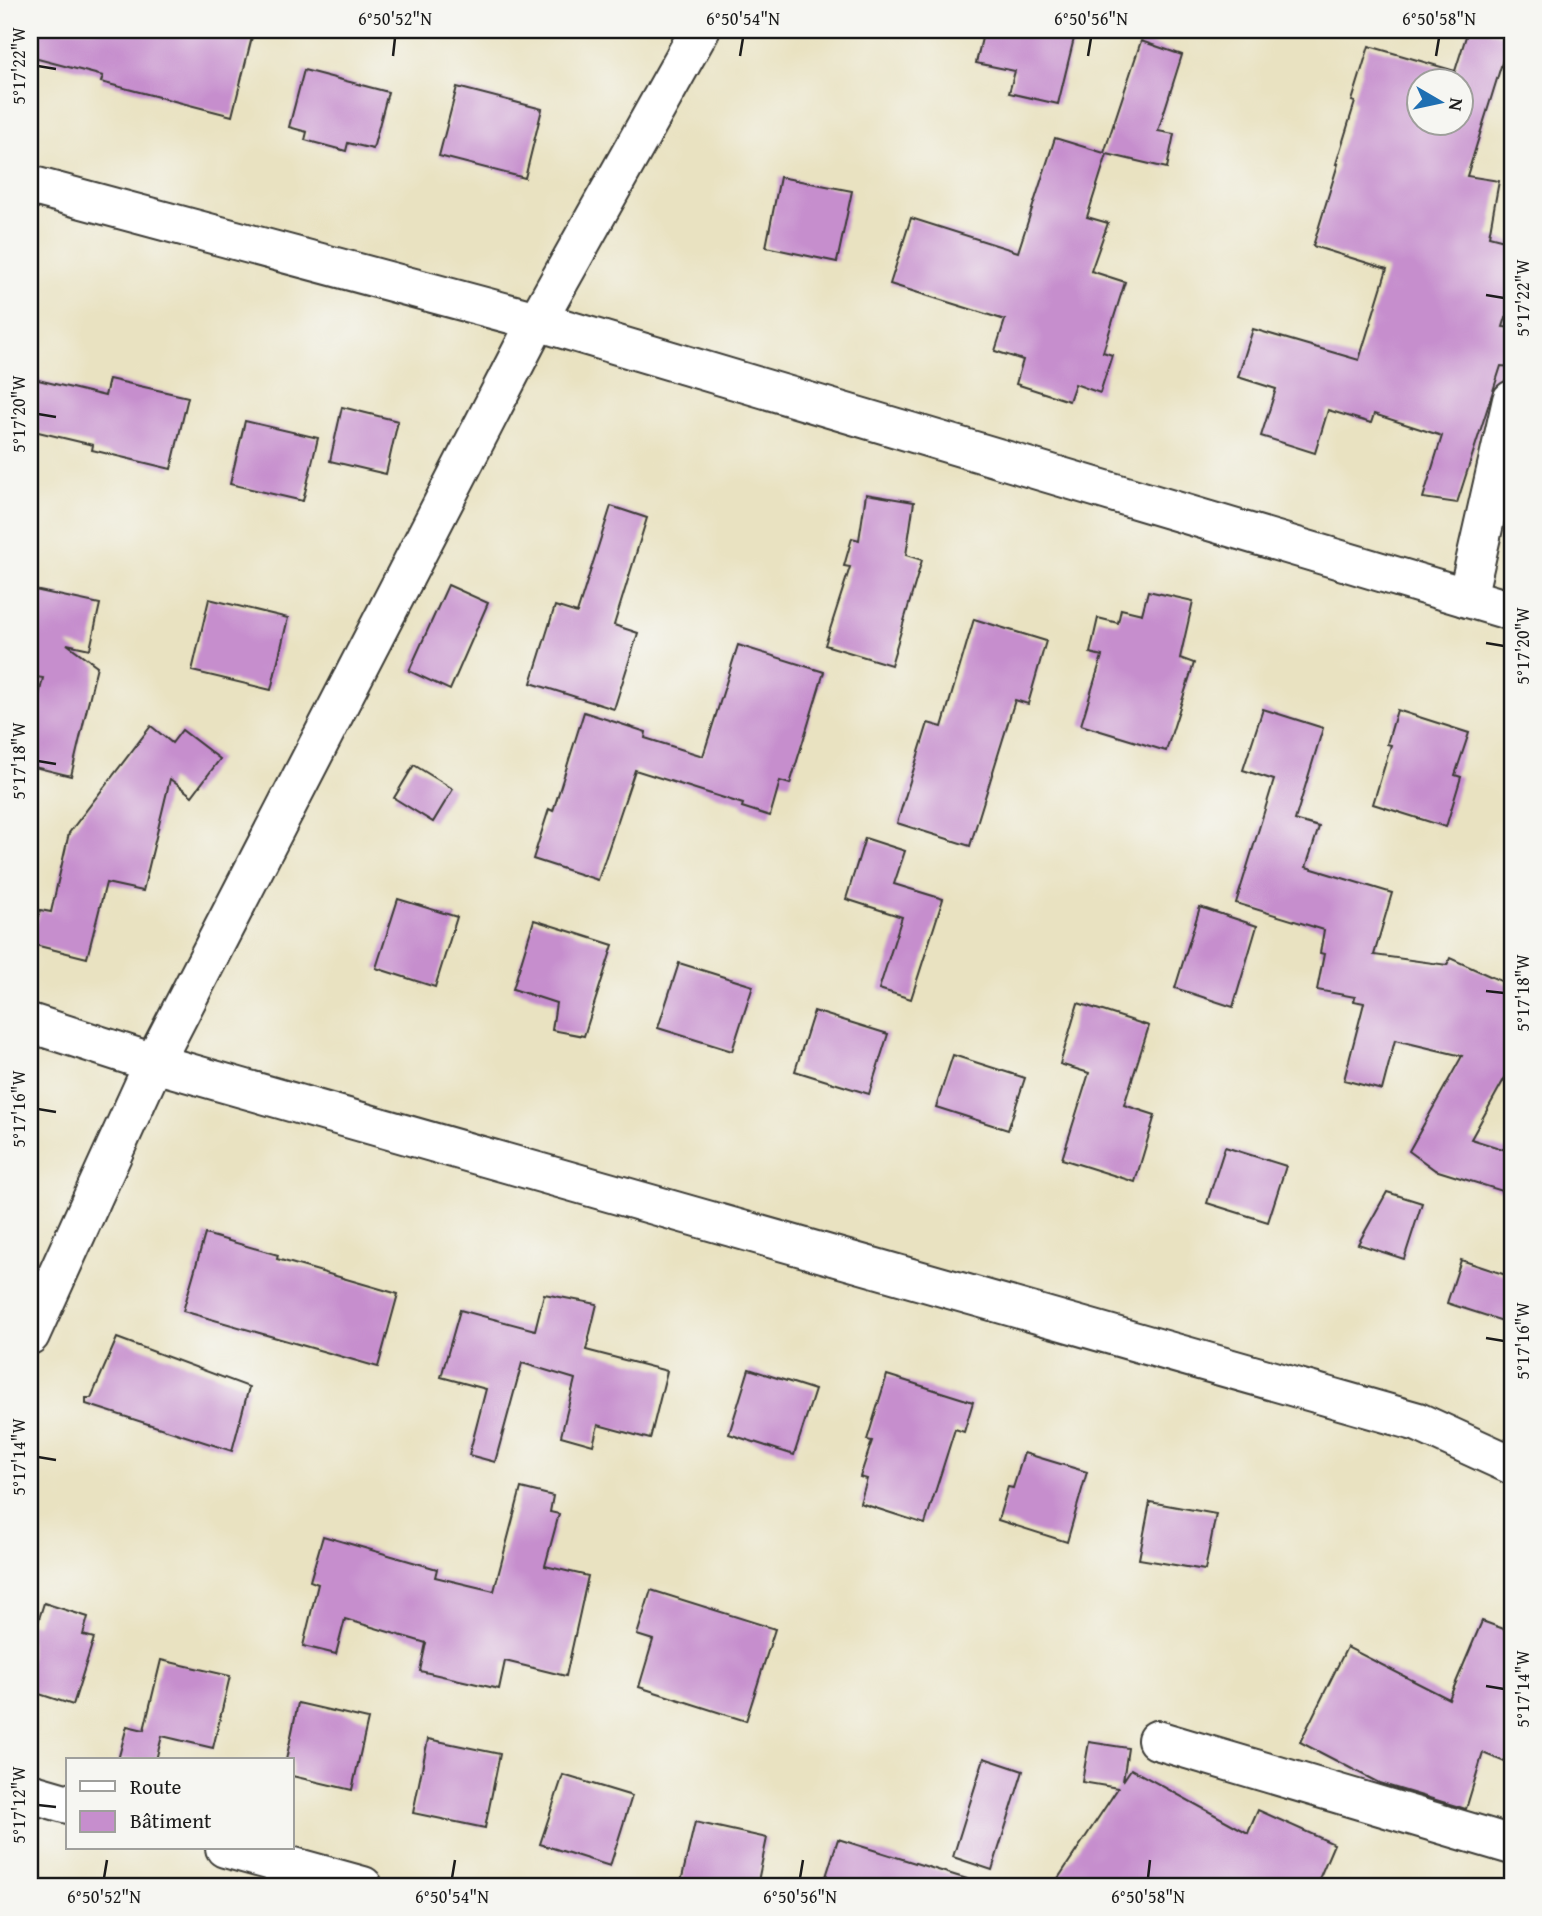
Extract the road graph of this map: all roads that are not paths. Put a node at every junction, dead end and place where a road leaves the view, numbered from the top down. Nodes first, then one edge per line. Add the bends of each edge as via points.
1 (700, 30) edge
2 (30, 186) edge
3 (537, 321) junction
4 (1512, 400) edge
5 (1467, 598) junction
6 (1512, 611) edge
7 (30, 1023) edge
8 (154, 1063) junction
9 (30, 1335) edge
10 (1512, 1465) edge
11 (1157, 1740) dead end
12 (30, 1793) edge
13 (66, 1803) edge
14 (1512, 1845) edge
15 (232, 1850) edge
16 (363, 1886) edge

1 - 3 street
2 - 3 street
3 - 5 street
3 - 8 street
4 - 5 street
5 - 6 street
7 - 8 street
8 - 9 street
8 - 10 street via 1418,1422
11 - 14 street
12 - 13 street
15 - 16 street

